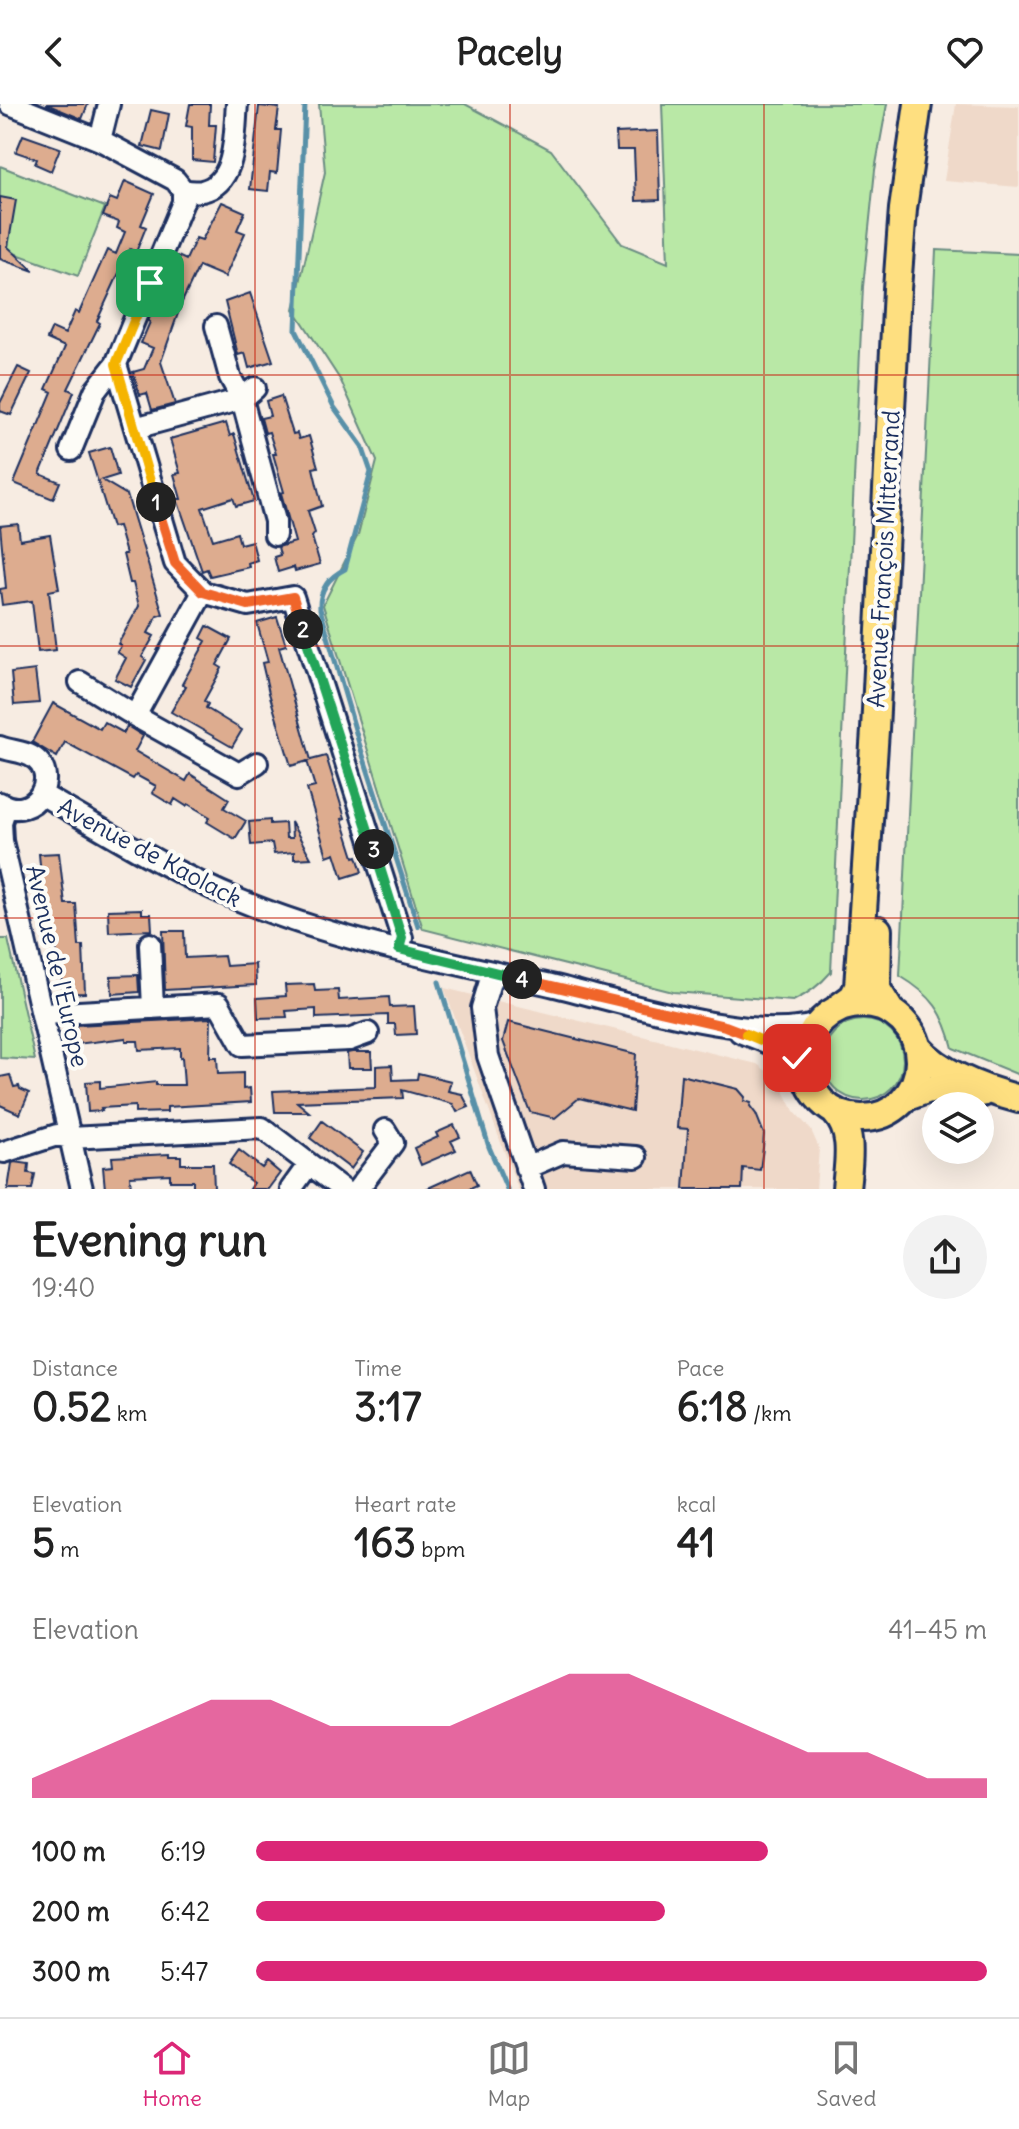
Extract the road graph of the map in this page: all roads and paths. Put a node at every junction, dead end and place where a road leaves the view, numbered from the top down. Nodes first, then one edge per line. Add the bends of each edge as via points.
1 (10, 104) edge
2 (109, 104) edge
3 (237, 104) edge
4 (918, 104) edge
5 (935, 104) edge
6 (100, 140) junction
7 (183, 190) junction
8 (216, 326) dead end
9 (116, 364) junction
10 (248, 394) junction
11 (135, 428) junction
12 (71, 450) dead end
13 (275, 535) dead end
14 (203, 592) junction
15 (80, 682) dead end
16 (135, 716) junction
17 (4, 752) edge
18 (257, 763) dead end
19 (41, 794) junction
20 (3, 805) edge
21 (1, 841) edge
22 (150, 944) dead end
23 (399, 949) junction
24 (493, 972) junction
25 (839, 1007) junction
26 (153, 1008) junction
27 (890, 1010) junction
28 (44, 1014) junction
29 (817, 1024) junction
30 (725, 1026) junction
31 (368, 1033) dead end
32 (918, 1048) junction
33 (805, 1072) junction
34 (1010, 1096) edge
35 (907, 1097) junction
36 (835, 1112) junction
37 (880, 1115) junction
38 (385, 1130) dead end
39 (70, 1138) junction
40 (4, 1152) dead end
41 (636, 1157) dead end
42 (309, 1164) junction
43 (526, 1168) junction
44 (82, 1189) edge
45 (291, 1189) edge
46 (342, 1189) edge
47 (358, 1189) edge
48 (534, 1189) edge
49 (846, 1189) edge
50 (862, 1189) edge

1 - 6 street
2 - 6 street
3 - 7 street via 230,167 203,191
4 - 25 main road, Avenue François Mitterrand via 897,289 858,987
5 - 27 main road, Avenue François Mitterrand via 916,243 880,888 877,989
6 - 7 street via 175,180
7 - 9 street via 183,202
8 - 10 street via 230,377
9 - 11 street
9 - 12 street via 95,391
10 - 11 street
10 - 13 street
11 - 14 street via 175,563
14 - 16 street
14 - 23 street via 248,605 293,597 402,938
15 - 16 street
16 - 18 street via 239,774
17 - 19 street, Avenue de Kaolack via 21,752 37,761 44,777
19 - 20 street, Avenue de Kaolack via 22,808
19 - 23 street, Avenue de Kaolack via 240,901
20 - 21 street, Avenue de l'Europe
21 - 28 street, Avenue de l'Europe
22 - 26 street
23 - 24 street, Avenue de Kaolack
24 - 30 street, Avenue de Kaolack
24 - 43 street via 482,1008 488,1056
25 - 27 main road via 874,1004
25 - 29 main road
26 - 28 street
26 - 31 street via 219,1004 242,1045 349,1040
27 - 32 main road via 913,1033
28 - 39 street, Avenue de l'Europe
29 - 30 street, Avenue de Kaolack via 792,1029
29 - 33 main road via 804,1055
30 - 33 street, Avenue de Kaolack via 787,1051
32 - 34 main road via 936,1065
32 - 35 main road via 919,1065
33 - 36 main road via 819,1099
34 - 35 main road via 929,1089
35 - 37 main road
36 - 37 main road via 857,1118
36 - 49 main road via 843,1120 849,1144
37 - 50 main road via 868,1132
38 - 47 street via 393,1143
39 - 40 street via 57,1135
39 - 42 street via 262,1128
39 - 44 street, Avenue de l'Europe
41 - 43 street via 563,1152
42 - 45 street
42 - 46 street
43 - 48 street

